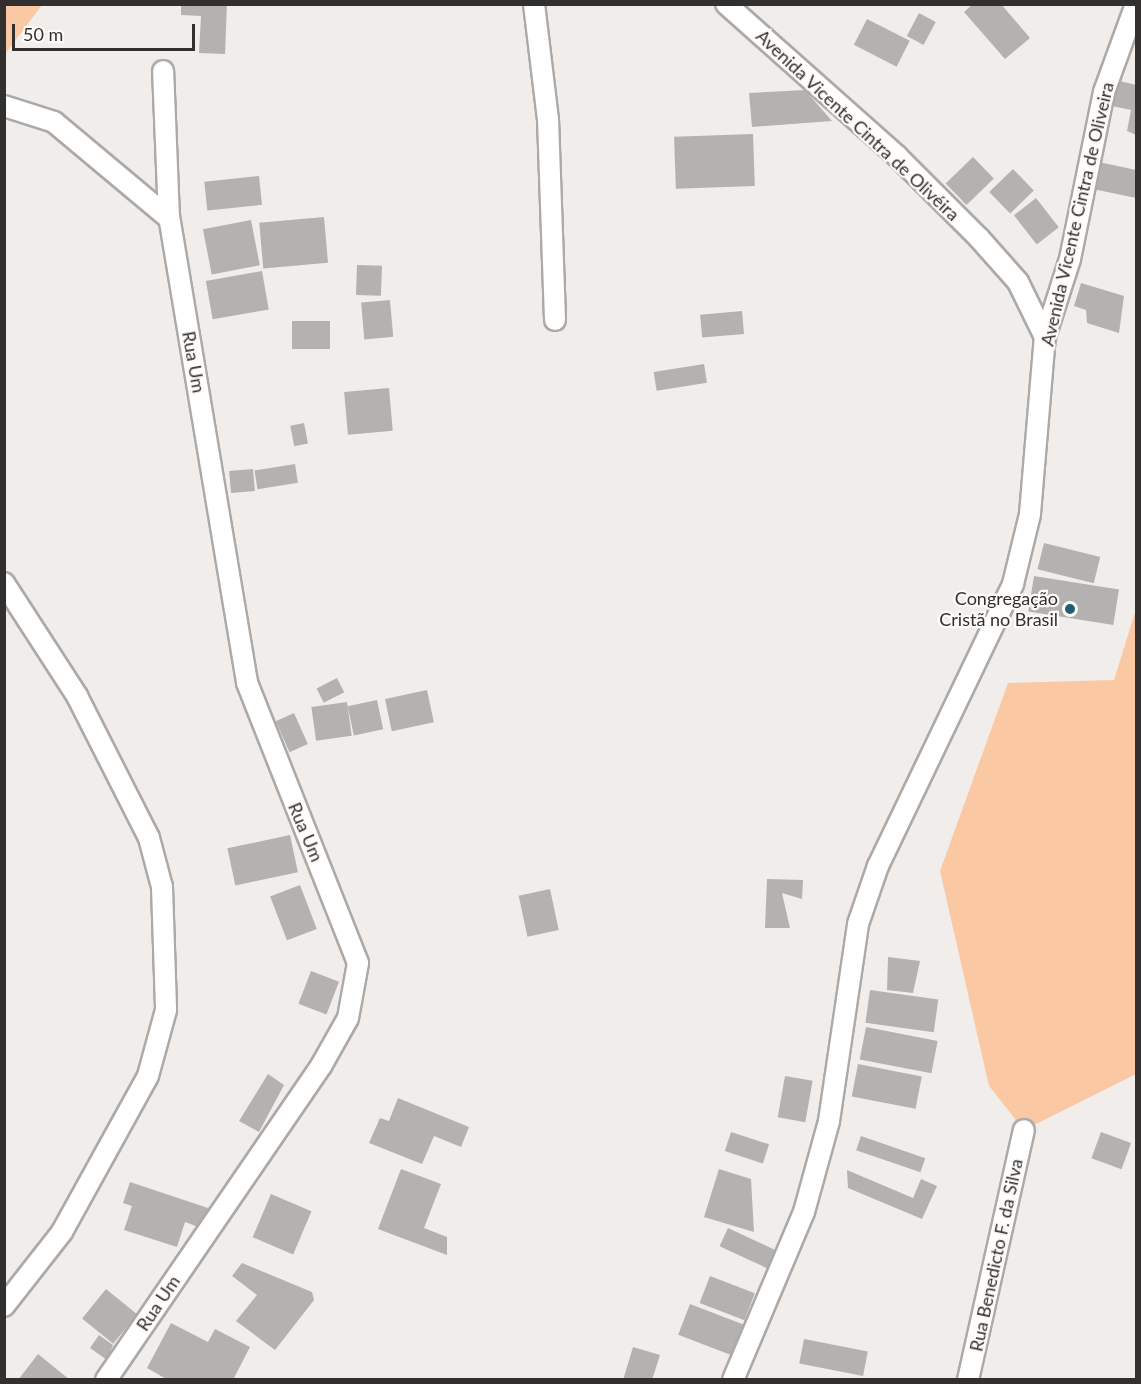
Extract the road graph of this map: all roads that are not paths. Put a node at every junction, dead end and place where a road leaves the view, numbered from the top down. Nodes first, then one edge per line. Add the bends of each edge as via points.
1 (534, 4) edge
2 (726, 4) edge
3 (1136, 4) edge
4 (164, 71) dead end
5 (4, 106) edge
6 (169, 218) junction
7 (555, 320) dead end
8 (1045, 337) junction
9 (4, 583) edge
10 (1024, 1130) dead end
11 (4, 1306) edge
12 (106, 1380) edge
13 (733, 1380) edge
14 (968, 1380) edge

1 - 7 street via 548,119
2 - 8 street, Avenida Vicente Cintra de Olivéira via 897,156 979,238 1018,282
3 - 8 street, Avenida Vicente Cintra de Oliveira via 1104,92 1070,260
4 - 6 street, Rua Um
5 - 6 street via 54,122
6 - 12 street, Rua Um via 247,682 358,963 348,1018 321,1066
8 - 13 street, Avenida Vicente Cintra de Oliveira via 1030,514 1013,584 878,866 858,924 829,1121 804,1212
9 - 11 street via 77,696 149,838 162,887 166,1010 148,1076 62,1232
10 - 14 street, Rua Benedicto F. da Silva

